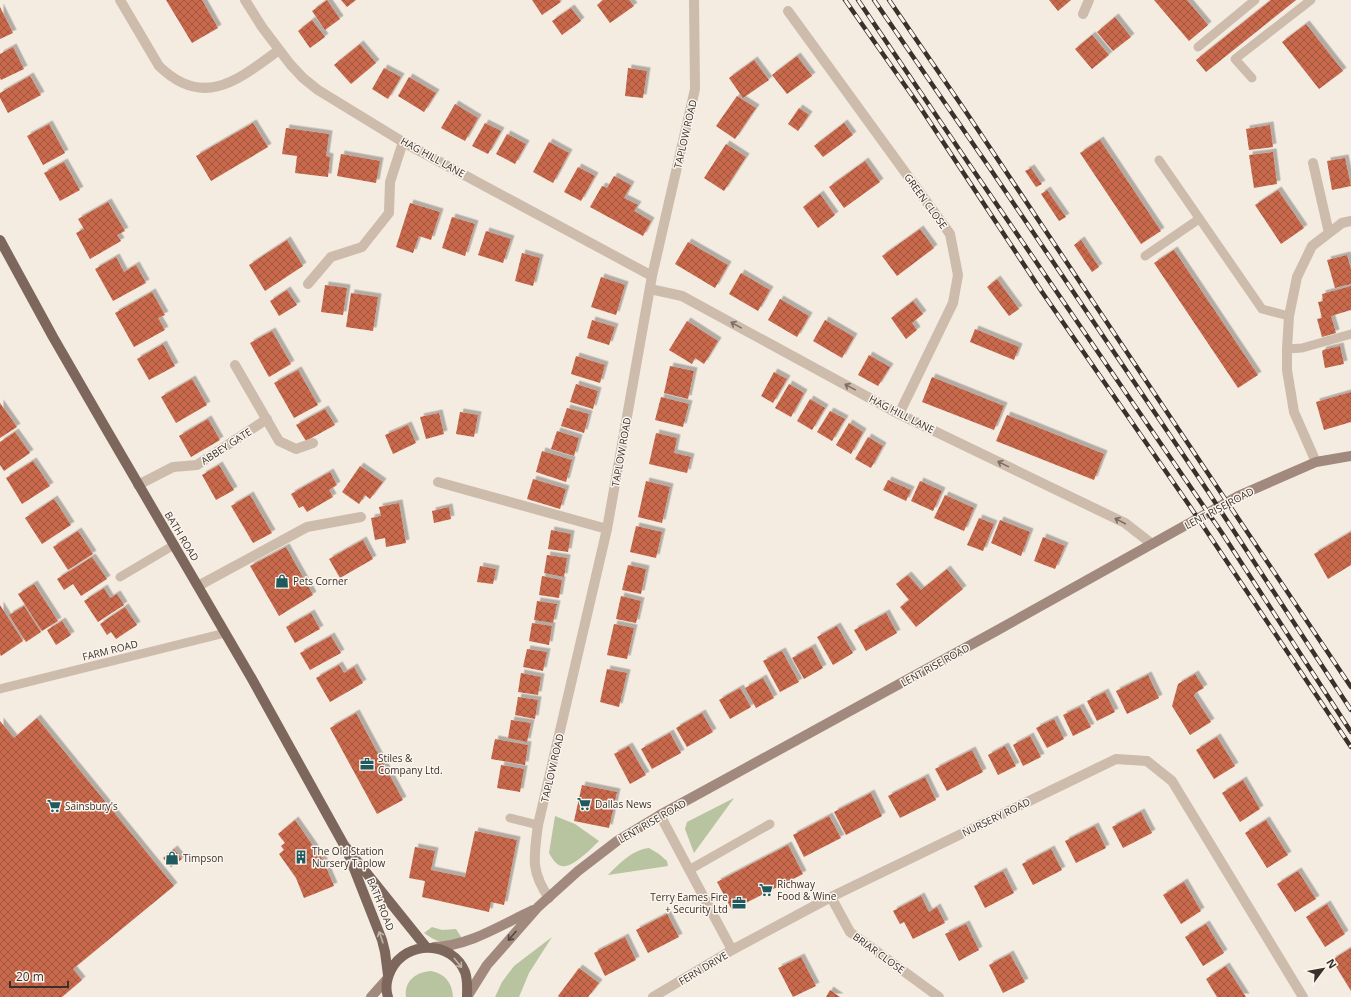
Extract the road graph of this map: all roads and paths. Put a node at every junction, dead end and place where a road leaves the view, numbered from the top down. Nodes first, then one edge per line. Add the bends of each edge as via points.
1 (120, 0) edge
2 (245, 0) edge
3 (694, 0) edge
4 (1089, 0) edge
5 (1255, 0) edge
6 (1311, 0) edge
7 (788, 11) dead end
8 (1083, 14) dead end
9 (1198, 47) dead end
10 (279, 50) junction
11 (1252, 78) dead end
12 (403, 142) junction
13 (1159, 160) dead end
14 (1313, 163) dead end
15 (1199, 219) junction
16 (1351, 221) edge
17 (1329, 233) junction
18 (1, 244) edge
19 (1145, 256) dead end
20 (652, 276) junction
21 (308, 284) dead end
22 (650, 289) junction
23 (1289, 316) junction
24 (1351, 334) edge
25 (1286, 349) junction
26 (235, 364) dead end
27 (899, 414) junction
28 (267, 419) junction
29 (313, 443) dead end
30 (1351, 456) edge
31 (1316, 462) junction
32 (438, 482) dead end
33 (138, 485) junction
34 (361, 518) dead end
35 (607, 529) junction
36 (1152, 544) junction
37 (174, 545) junction
38 (120, 577) dead end
39 (198, 586) junction
40 (225, 633) junction
41 (0, 689) edge
42 (660, 815) junction
43 (510, 818) dead end
44 (770, 824) dead end
45 (538, 825) junction
46 (344, 845) junction
47 (689, 870) junction
48 (831, 897) junction
49 (549, 898) junction
50 (538, 907) junction
51 (430, 947) junction
52 (732, 950) junction
53 (388, 977) junction
54 (371, 997) edge
55 (388, 997) edge
56 (467, 997) edge
57 (653, 997) edge
58 (940, 997) edge
59 (1303, 997) edge

1 - 10 street via 159,66 167,74 188,86 211,88 232,81
2 - 10 street, HAG HILL LANE
3 - 20 street, TAPLOW ROAD via 695,89
4 - 8 street
5 - 9 lane
6 - 11 lane via 1235,59
7 - 27 street, GREEN CLOSE via 950,234 958,275 953,303
10 - 12 street, HAG HILL LANE via 313,86
12 - 20 street, HAG HILL LANE
12 - 21 street via 390,182 389,213 362,247 331,257
13 - 15 lane
14 - 17 street
15 - 19 lane
15 - 23 lane via 1262,309
16 - 17 street via 1342,223
17 - 23 street via 1312,246 1297,277
18 - 33 main road, BATH ROAD
20 - 22 street, TAPLOW ROAD
27 -> 22 street, HAG HILL LANE via 682,296
22 - 35 street, TAPLOW ROAD
23 - 25 street
24 - 25 lane via 1302,348
25 - 31 street via 1294,412
26 - 28 street
36 -> 27 street, HAG HILL LANE via 1125,523
28 - 29 street via 279,441 296,449
28 - 33 street, ABBEY GATE via 197,465 173,467
30 - 31 street, LENT RISE ROAD
31 - 36 street, LENT RISE ROAD via 1238,496
32 - 35 street
33 - 37 main road, BATH ROAD
34 - 39 street via 307,527
35 - 45 street, TAPLOW ROAD
36 - 42 street, LENT RISE ROAD
37 - 38 lane
37 - 39 main road, BATH ROAD
39 - 40 main road, BATH ROAD
40 - 41 lane, FARM ROAD
40 - 46 main road, BATH ROAD
42 - 47 street
42 - 49 street, LENT RISE ROAD via 616,841
43 - 45 lane
44 - 47 lane
45 - 49 street, TAPLOW ROAD via 535,867 540,886
46 - 51 main road, BATH ROAD
53 -> 46 main road, BATH ROAD via 382,940
47 - 52 street
48 - 52 street, NURSERY ROAD
48 - 58 street, BRIAR CLOSE via 850,932
48 - 59 street, NURSERY ROAD via 1116,759 1146,761 1172,781
49 - 50 street, LENT RISE ROAD
50 - 51 street, LENT RISE ROAD via 470,940 456,945
50 -> 56 street, LENT RISE ROAD via 487,965
51 - 53 main road via 413,949 403,955 394,964
51 -> 56 main road via 444,950 460,963 468,983
52 - 57 street, FERN DRIVE
53 - 54 street
53 - 55 main road, BATH ROAD

